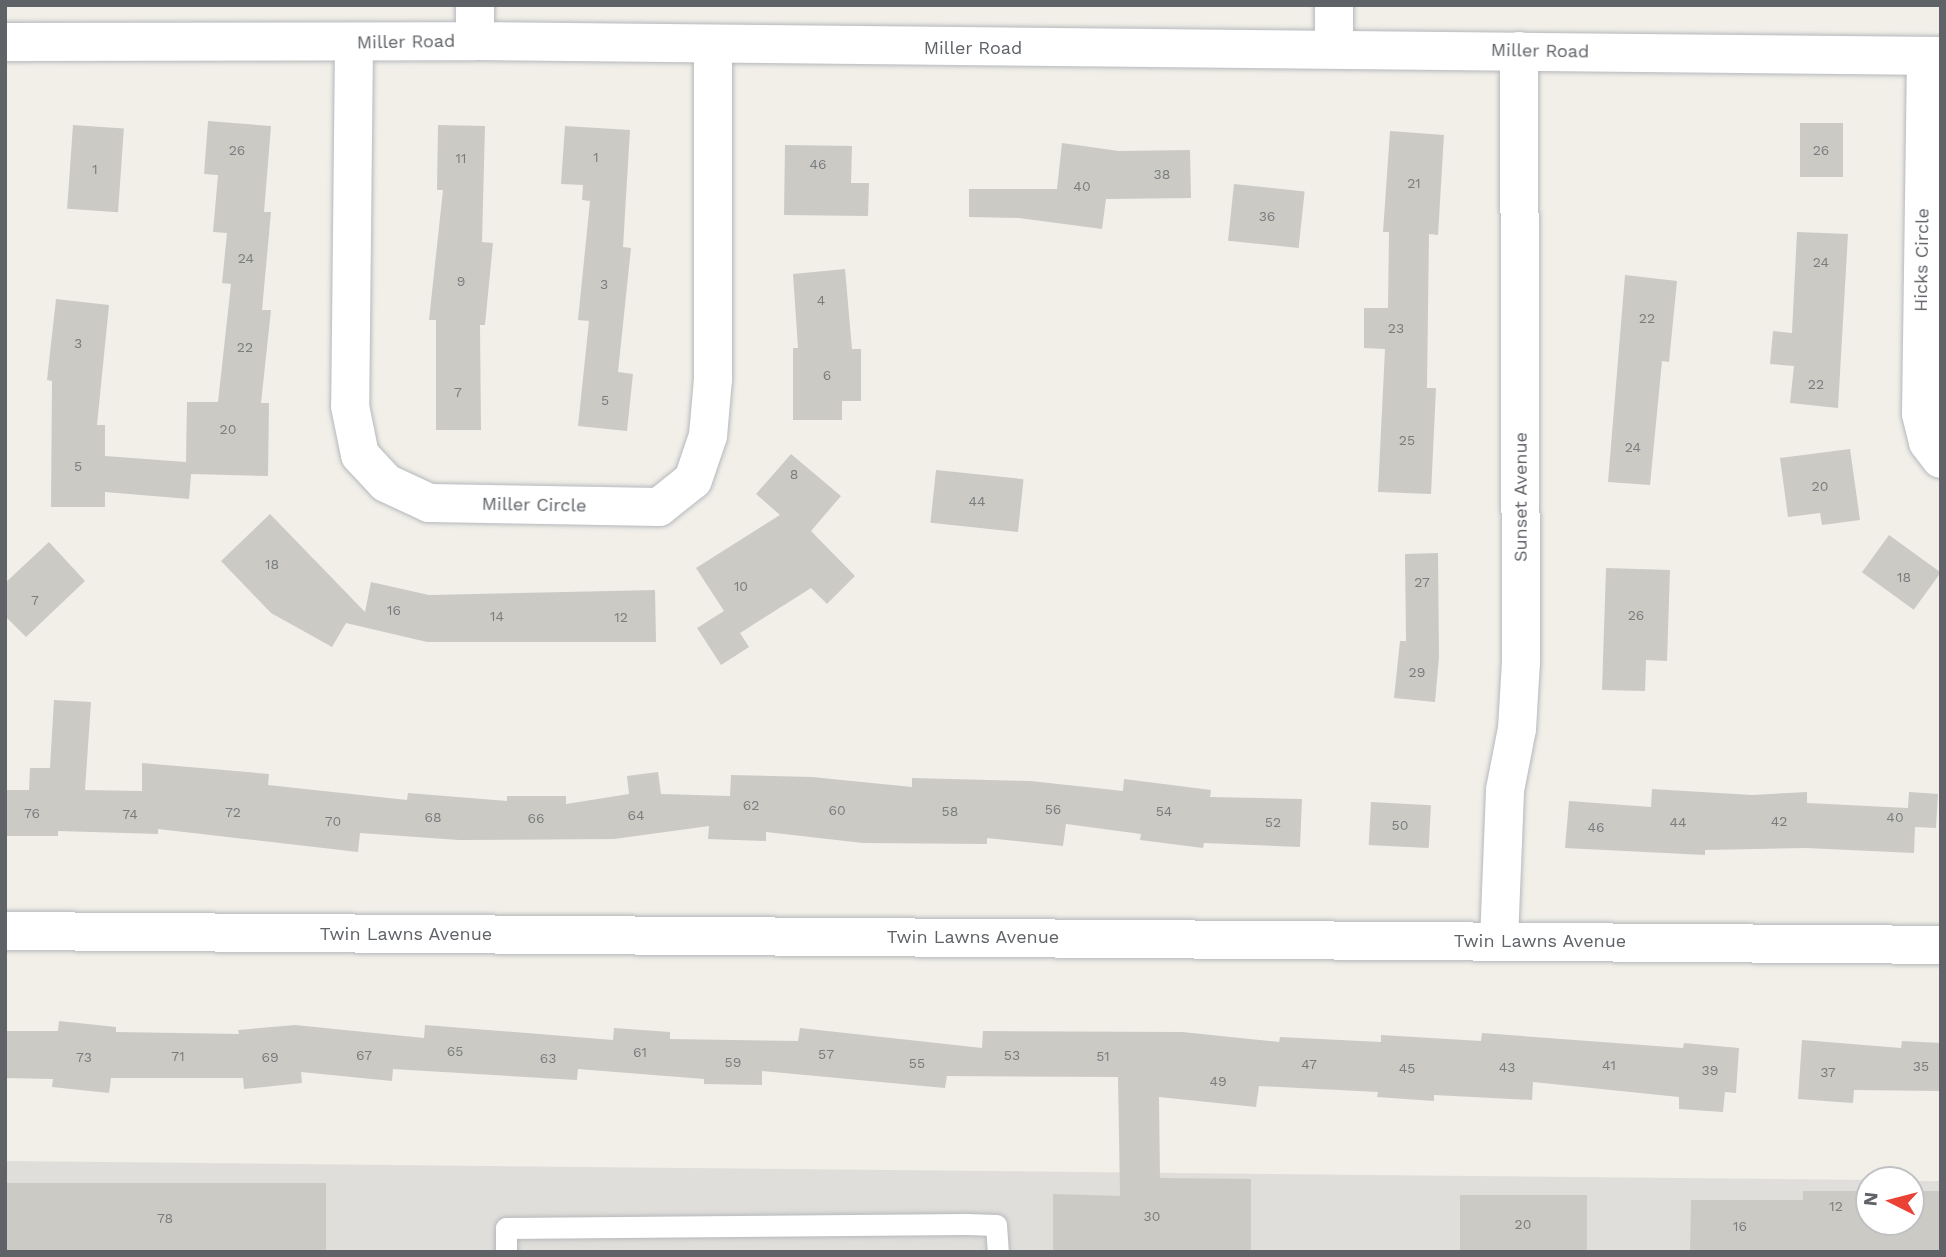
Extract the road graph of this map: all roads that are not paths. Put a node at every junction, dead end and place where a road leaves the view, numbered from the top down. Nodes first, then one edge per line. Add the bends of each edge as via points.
1 (1334, 5) edge
2 (475, 23) edge
3 (5, 42) edge
4 (354, 43) junction
5 (713, 47) junction
6 (1334, 49) junction
7 (1519, 51) junction
8 (1933, 56) edge
9 (1941, 459) edge
10 (5, 931) edge
11 (1499, 941) junction
12 (1941, 945) edge
13 (506, 1252) edge
14 (998, 1252) edge

1 - 6 street
2 - 4 street, Miller Road
2 - 5 street, Miller Road
3 - 4 street, Miller Road
4 - 5 street, Miller Circle via 350,406 360,455 386,483 429,503 659,507 693,480 708,436 713,379
5 - 6 street, Miller Road
6 - 7 street, Miller Road
7 - 8 street, Miller Road
7 - 11 street, Sunset Avenue via 1521,662 1517,729 1505,790
8 - 9 street, Hicks Circle via 1921,414 1928,442
10 - 11 street, Twin Lawns Avenue
11 - 12 street, Twin Lawns Avenue
13 - 14 lane via 506,1228 966,1224 996,1225

